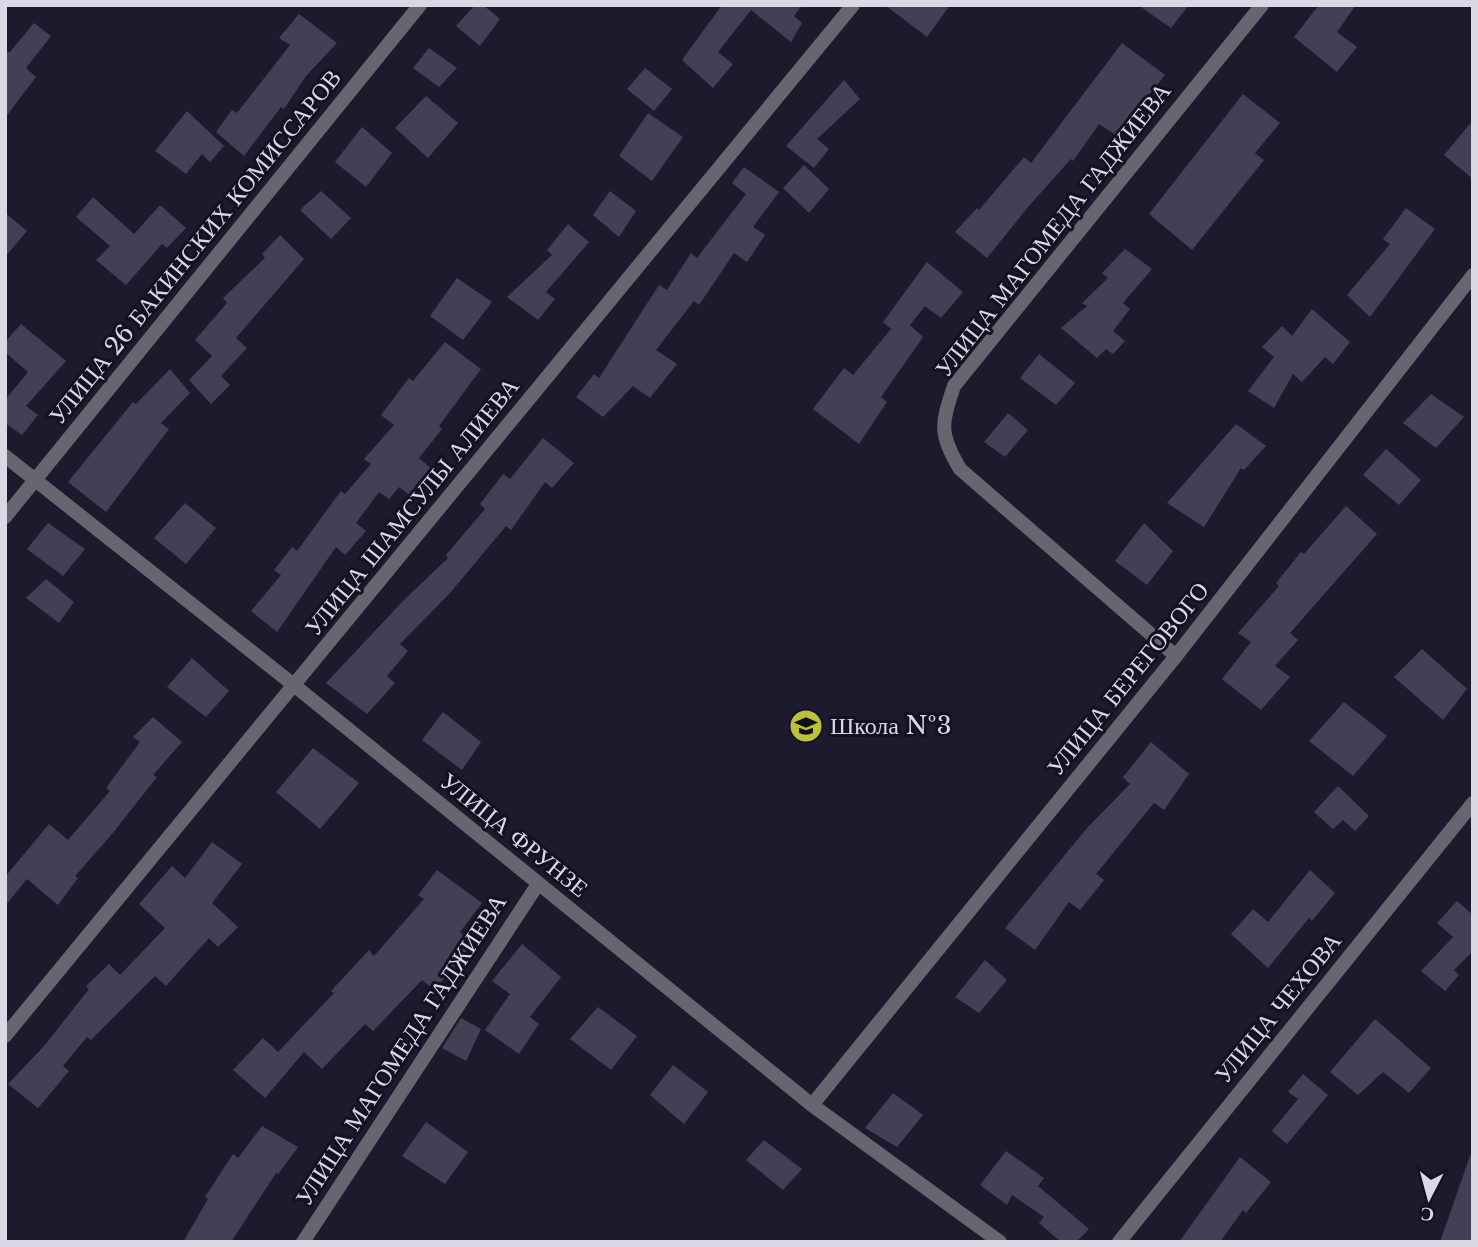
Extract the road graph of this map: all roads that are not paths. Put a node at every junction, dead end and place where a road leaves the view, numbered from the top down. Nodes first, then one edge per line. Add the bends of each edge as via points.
1 (420, 5) edge
2 (853, 5) edge
3 (1262, 5) edge
4 (1473, 275) edge
5 (5, 456) edge
6 (35, 481) junction
7 (5, 517) edge
8 (1176, 656) junction
9 (295, 686) junction
10 (1473, 803) edge
11 (538, 884) junction
12 (5, 1036) edge
13 (812, 1105) junction
14 (303, 1242) edge
15 (1000, 1242) edge
16 (1119, 1242) edge

1 - 6 street, УЛИЦА 26 БАКИНСКИХ КОМИССАРОВ
2 - 9 street, УЛИЦА ШАМСУЛЫ АЛИЕВА
3 - 8 street, УЛИЦА МАГОМЕДА ГАДЖИЕВА via 954,386 945,414 945,443 960,469
4 - 8 street, УЛИЦА БЕРЕГОВОГО
5 - 6 street, УЛИЦА ФРУНЗЕ
6 - 7 street, УЛИЦА 26 БАКИНСКИХ КОМИССАРОВ
6 - 9 street, УЛИЦА ФРУНЗЕ
8 - 13 street, УЛИЦА БЕРЕГОВОГО
9 - 11 street, УЛИЦА ФРУНЗЕ
9 - 12 street, УЛИЦА ШАМСУЛЫ АЛИЕВА
10 - 16 street, УЛИЦА ЧЕХОВА
11 - 13 street, УЛИЦА ФРУНЗЕ
11 - 14 street, УЛИЦА МАГОМЕДА ГАДЖИЕВА
13 - 15 street, УЛИЦА ФРУНЗЕ

